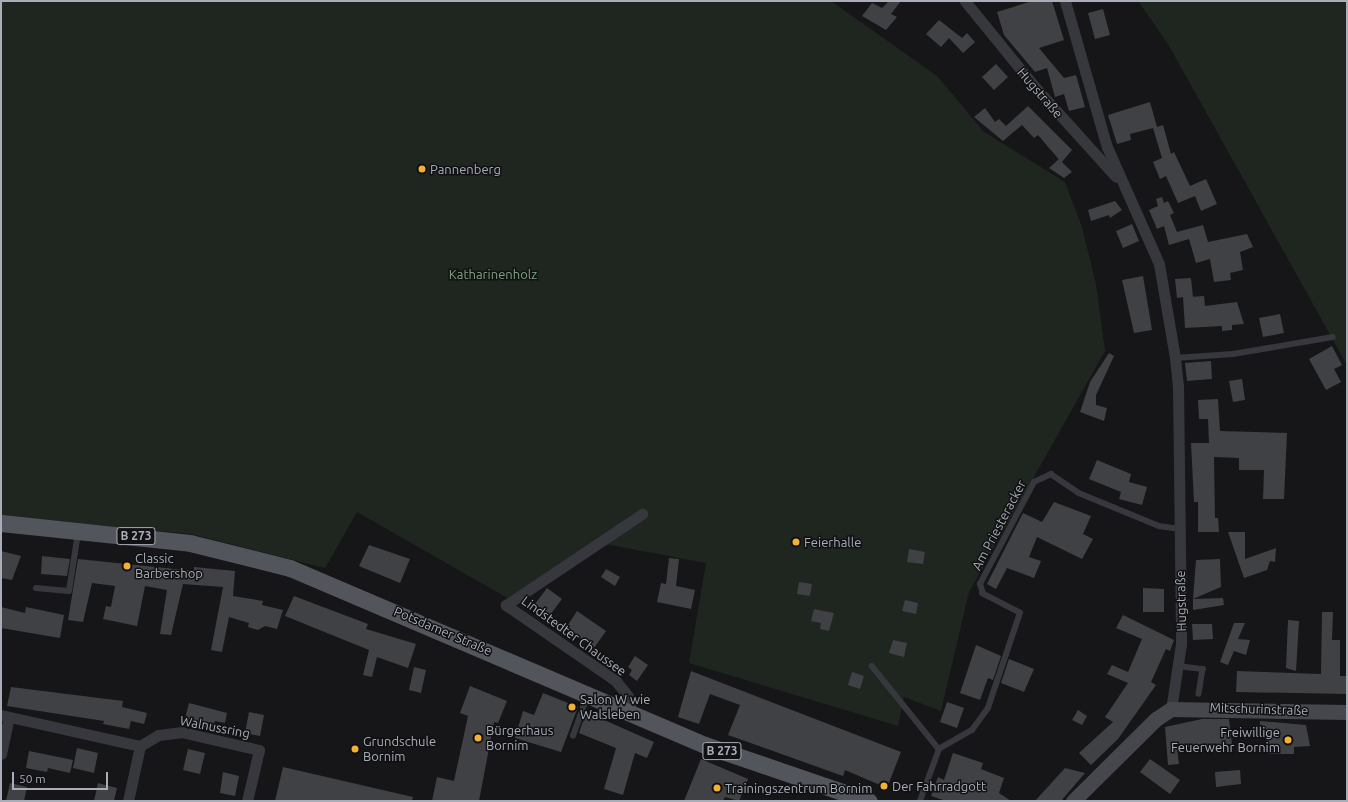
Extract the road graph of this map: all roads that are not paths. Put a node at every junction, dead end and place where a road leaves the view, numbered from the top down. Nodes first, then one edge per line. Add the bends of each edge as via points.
1 (965, 1) edge
2 (1065, 1) edge
3 (1120, 180) junction
4 (1333, 337) dead end
5 (1174, 358) junction
6 (642, 514) dead end
7 (1, 523) edge
8 (1180, 529) junction
9 (78, 530) junction
10 (36, 588) dead end
11 (872, 666) dead end
12 (1178, 666) junction
13 (1198, 694) dead end
14 (588, 695) junction
15 (1171, 709) junction
16 (1347, 712) edge
17 (632, 714) junction
18 (5, 716) edge
19 (573, 736) dead end
20 (140, 746) junction
21 (939, 749) junction
22 (1, 754) edge
23 (128, 801) edge
24 (247, 801) edge
25 (869, 801) edge
26 (920, 801) edge
27 (1073, 801) edge

1 - 3 street, Hugstraße via 1039,92
2 - 3 street, Hugstraße via 1103,136
3 - 5 street, Hugstraße via 1159,264
4 - 5 lane via 1233,354
5 - 8 street, Hugstraße via 1178,385
6 - 17 street, Lindstedter Chaussee via 506,604 616,681 628,696
7 - 9 main road, Potsdamer Straße / B 273
8 - 12 street, Hugstraße via 1182,644
8 - 21 lane, Am Priesteracker via 1159,526 1079,493 1052,474 1039,477 980,584 983,594 1020,613 988,708 972,730
9 - 10 lane via 69,591
9 - 14 main road, Potsdamer Straße / B 273 via 190,543 290,568
11 - 21 lane
12 - 13 lane via 1203,668
12 - 15 street, Hugstraße
14 - 17 main road, Potsdamer Straße / B 273
14 - 19 lane
15 - 16 main road, Mitschurinstraße
15 - 27 main road via 1156,719
17 - 25 main road, Potsdamer Straße / B 273 via 705,745
18 - 20 street
18 - 22 street
20 - 23 street
20 - 24 street, Walnussring via 158,735 181,732 259,750
21 - 26 lane

